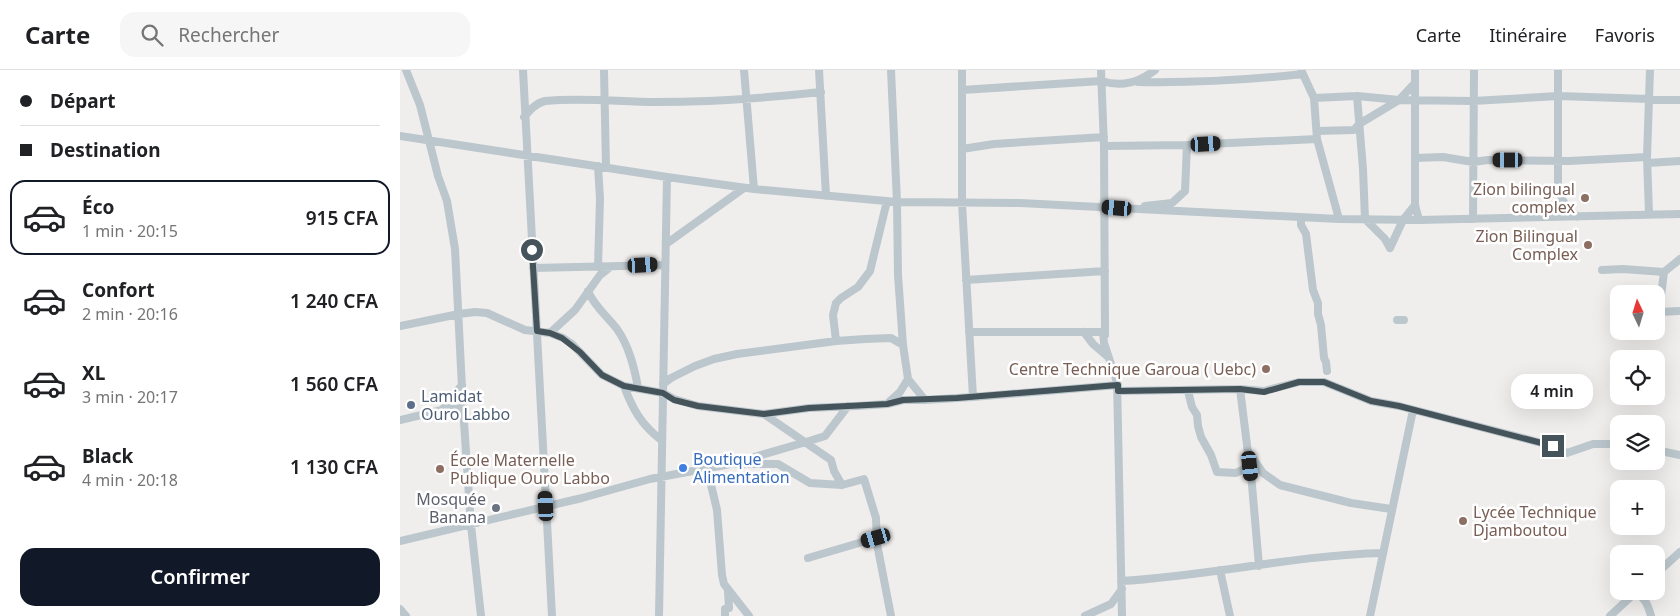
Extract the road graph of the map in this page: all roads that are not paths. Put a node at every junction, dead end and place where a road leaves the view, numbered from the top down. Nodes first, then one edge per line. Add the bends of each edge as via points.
1 (406, 70) edge
2 (523, 70) edge
3 (604, 70) edge
4 (744, 70) edge
5 (819, 70) edge
6 (891, 70) edge
7 (962, 70) edge
8 (1101, 70) edge
9 (1155, 70) edge
10 (1415, 70) edge
11 (1474, 70) edge
12 (1558, 70) edge
13 (1650, 70) edge
14 (1302, 72) edge
15 (1101, 81) junction
16 (1138, 82) junction
17 (1415, 83) junction
18 (962, 90) junction
19 (821, 92) junction
20 (1357, 96) junction
21 (1558, 96) junction
22 (746, 98) junction
23 (1314, 98) junction
24 (1649, 99) junction
25 (605, 100) junction
26 (1399, 100) junction
27 (1416, 100) junction
28 (1680, 100) edge
29 (1473, 101) junction
30 (524, 117) junction
31 (1359, 124) junction
32 (1317, 135) junction
33 (400, 136) edge
34 (1104, 137) junction
35 (430, 140) junction
36 (1187, 145) junction
37 (1104, 146) junction
38 (962, 149) junction
39 (1474, 152) junction
40 (527, 156) junction
41 (1414, 158) junction
42 (1488, 160) junction
43 (1558, 160) junction
44 (1647, 160) junction
45 (1680, 161) edge
46 (1473, 162) junction
47 (602, 166) junction
48 (666, 177) junction
49 (744, 188) junction
50 (754, 189) junction
51 (826, 196) junction
52 (887, 201) junction
53 (897, 202) junction
54 (962, 202) junction
55 (1415, 205) junction
56 (1105, 207) junction
57 (1129, 210) junction
58 (1649, 214) junction
59 (1680, 214) edge
60 (1301, 217) junction
61 (1577, 217) junction
62 (1339, 219) junction
63 (1365, 219) junction
64 (1473, 219) junction
65 (1403, 220) junction
66 (1419, 220) junction
67 (666, 244) junction
68 (1680, 259) edge
69 (665, 265) junction
70 (598, 267) junction
71 (611, 267) junction
72 (533, 268) junction
73 (1602, 270) dead end
74 (1105, 271) junction
75 (1664, 272) junction
76 (966, 280) junction
77 (588, 292) junction
78 (1680, 311) edge
79 (459, 314) junction
80 (400, 326) edge
81 (901, 326) junction
82 (537, 331) junction
83 (969, 332) junction
84 (1084, 332) junction
85 (1104, 332) junction
86 (550, 333) junction
87 (891, 338) junction
88 (836, 341) junction
89 (903, 345) junction
90 (1108, 357) junction
91 (1327, 371) dead end
92 (908, 379) junction
93 (663, 384) junction
94 (462, 385) junction
95 (624, 386) junction
96 (638, 387) junction
97 (1118, 388) junction
98 (1240, 389) junction
99 (1188, 391) junction
100 (663, 393) junction
101 (973, 397) junction
102 (924, 400) junction
103 (887, 404) junction
104 (848, 406) junction
105 (463, 408) junction
106 (442, 410) junction
107 (1413, 410) junction
108 (764, 414) junction
109 (400, 420) edge
110 (662, 440) junction
111 (806, 442) junction
112 (1610, 444) edge
113 (1248, 451) junction
114 (1665, 452) edge
115 (1680, 455) edge
116 (730, 464) junction
117 (1250, 466) junction
118 (707, 468) junction
119 (660, 477) junction
120 (842, 485) junction
121 (546, 506) junction
122 (1391, 509) junction
123 (471, 525) junction
124 (876, 538) junction
125 (400, 542) edge
126 (1680, 552) edge
127 (1383, 553) junction
128 (808, 558) dead end
129 (1258, 566) junction
130 (1665, 566) edge
131 (1220, 570) junction
132 (1121, 585) junction
133 (728, 589) junction
134 (1627, 600) edge
135 (1645, 600) edge
136 (400, 609) edge
137 (406, 616) edge
138 (481, 616) edge
139 (552, 616) edge
140 (659, 616) edge
141 (725, 616) edge
142 (749, 616) edge
143 (891, 616) edge
144 (1085, 616) edge
145 (1122, 616) edge
146 (1230, 616) edge
147 (1370, 616) edge
148 (1610, 616) edge
149 (1651, 616) edge

1 - 35 street
2 - 30 street
3 - 25 street
4 - 22 street
5 - 19 street
6 - 53 street
7 - 18 street
8 - 15 street
9 - 16 street
10 - 17 street
11 - 29 street
12 - 21 street
13 - 24 street
14 - 16 street via 1258,79
14 - 23 street
15 - 16 street via 1113,84
15 - 18 street
15 - 34 street
17 - 26 street
17 - 27 street
18 - 38 street
19 - 22 street
19 - 51 street
20 - 23 street
20 - 26 street
20 - 31 street
21 - 24 street
21 - 29 street
21 - 43 street
22 - 25 street via 656,102
22 - 50 street
23 - 32 street
24 - 28 street
24 - 44 street
25 - 30 street via 545,101
25 - 47 street
26 - 27 street
26 - 31 street
27 - 29 street
27 - 41 street
29 - 39 street
30 - 40 street
31 - 32 street via 1354,130
31 - 63 street
32 - 36 street
32 - 62 street
33 - 35 street
34 - 37 street
34 - 38 street
35 - 40 street
35 - 79 street via 451,220
36 - 37 street
36 - 57 street via 1185,191 1172,204
37 - 56 street
38 - 54 street
39 - 42 street
39 - 46 street
40 - 47 street
40 - 72 street
41 - 46 street via 1443,157
41 - 55 street
42 - 43 street
42 - 46 street
43 - 44 street
43 - 61 street via 1560,195
44 - 45 street
44 - 58 street
46 - 64 street
47 - 48 street
47 - 70 street
48 - 49 street
48 - 67 street
49 - 50 street
49 - 67 street
50 - 51 street
51 - 52 street
52 - 53 street
52 - 88 street via 870,271 858,287 836,303
53 - 54 street
53 - 81 street
54 - 56 street
54 - 76 street
55 - 65 street
55 - 66 street
56 - 57 street
56 - 74 street
57 - 60 street
58 - 59 street
58 - 61 street
60 - 62 street
60 - 91 street
61 - 64 street
62 - 63 street
63 - 65 street
63 - 65 street via 1390,248
64 - 66 street
65 - 66 street
67 - 69 street
68 - 75 street
69 - 71 street
69 - 93 street
70 - 71 street
70 - 72 street
71 - 77 street via 600,275
72 - 82 street
73 - 75 street
74 - 76 street
74 - 85 street
75 - 78 street via 1659,312
76 - 83 street
77 - 86 street via 575,310
77 - 96 street via 617,329 628,350
79 - 80 street
79 - 82 street via 487,313 518,327
79 - 94 street
81 - 87 street
81 - 89 street
82 - 86 street
82 - 121 street
83 - 84 street
83 - 101 street
84 - 85 street
84 - 90 street
85 - 90 street
85 - 97 street
86 - 95 street via 572,344 602,375
87 - 88 street
87 - 89 street
88 - 93 street via 736,354 683,372
89 - 92 street
90 - 97 street
92 - 102 street
92 - 103 street
93 - 100 street
94 - 105 street
94 - 106 street
95 - 96 street
95 - 110 street via 642,422
96 - 100 street
97 - 99 street
97 - 101 street
97 - 132 street
98 - 99 street
98 - 107 street via 1264,392 1299,382 1324,382 1371,401
98 - 113 street
99 - 117 street via 1201,437 1217,472 1236,473
100 - 108 street via 674,400 698,406
100 - 110 street
101 - 102 street
102 - 103 street
103 - 104 street
104 - 108 street
104 - 111 street via 825,436
105 - 106 street
105 - 123 street
106 - 109 street
107 - 112 street via 1553,446 1567,453 1593,444
107 - 122 street
108 - 111 street
110 - 119 street
111 - 116 street
111 - 120 street via 831,460
113 - 117 street
113 - 122 street via 1263,473 1280,485 1351,503
114 - 115 street
116 - 118 street
116 - 120 street via 778,464 810,484
117 - 129 street
118 - 119 street
118 - 133 street via 717,510 722,575
119 - 121 street
119 - 140 street
120 - 124 street via 864,479 876,518
121 - 123 street
121 - 139 street
122 - 127 street
123 - 125 street
123 - 138 street
124 - 128 street
124 - 143 street
126 - 130 street
127 - 129 street via 1294,559
127 - 147 street
129 - 131 street
131 - 132 street
131 - 146 street
132 - 144 street via 1111,604
132 - 145 street
133 - 141 street via 729,608
133 - 142 street
134 - 148 street
135 - 149 street
136 - 137 street

